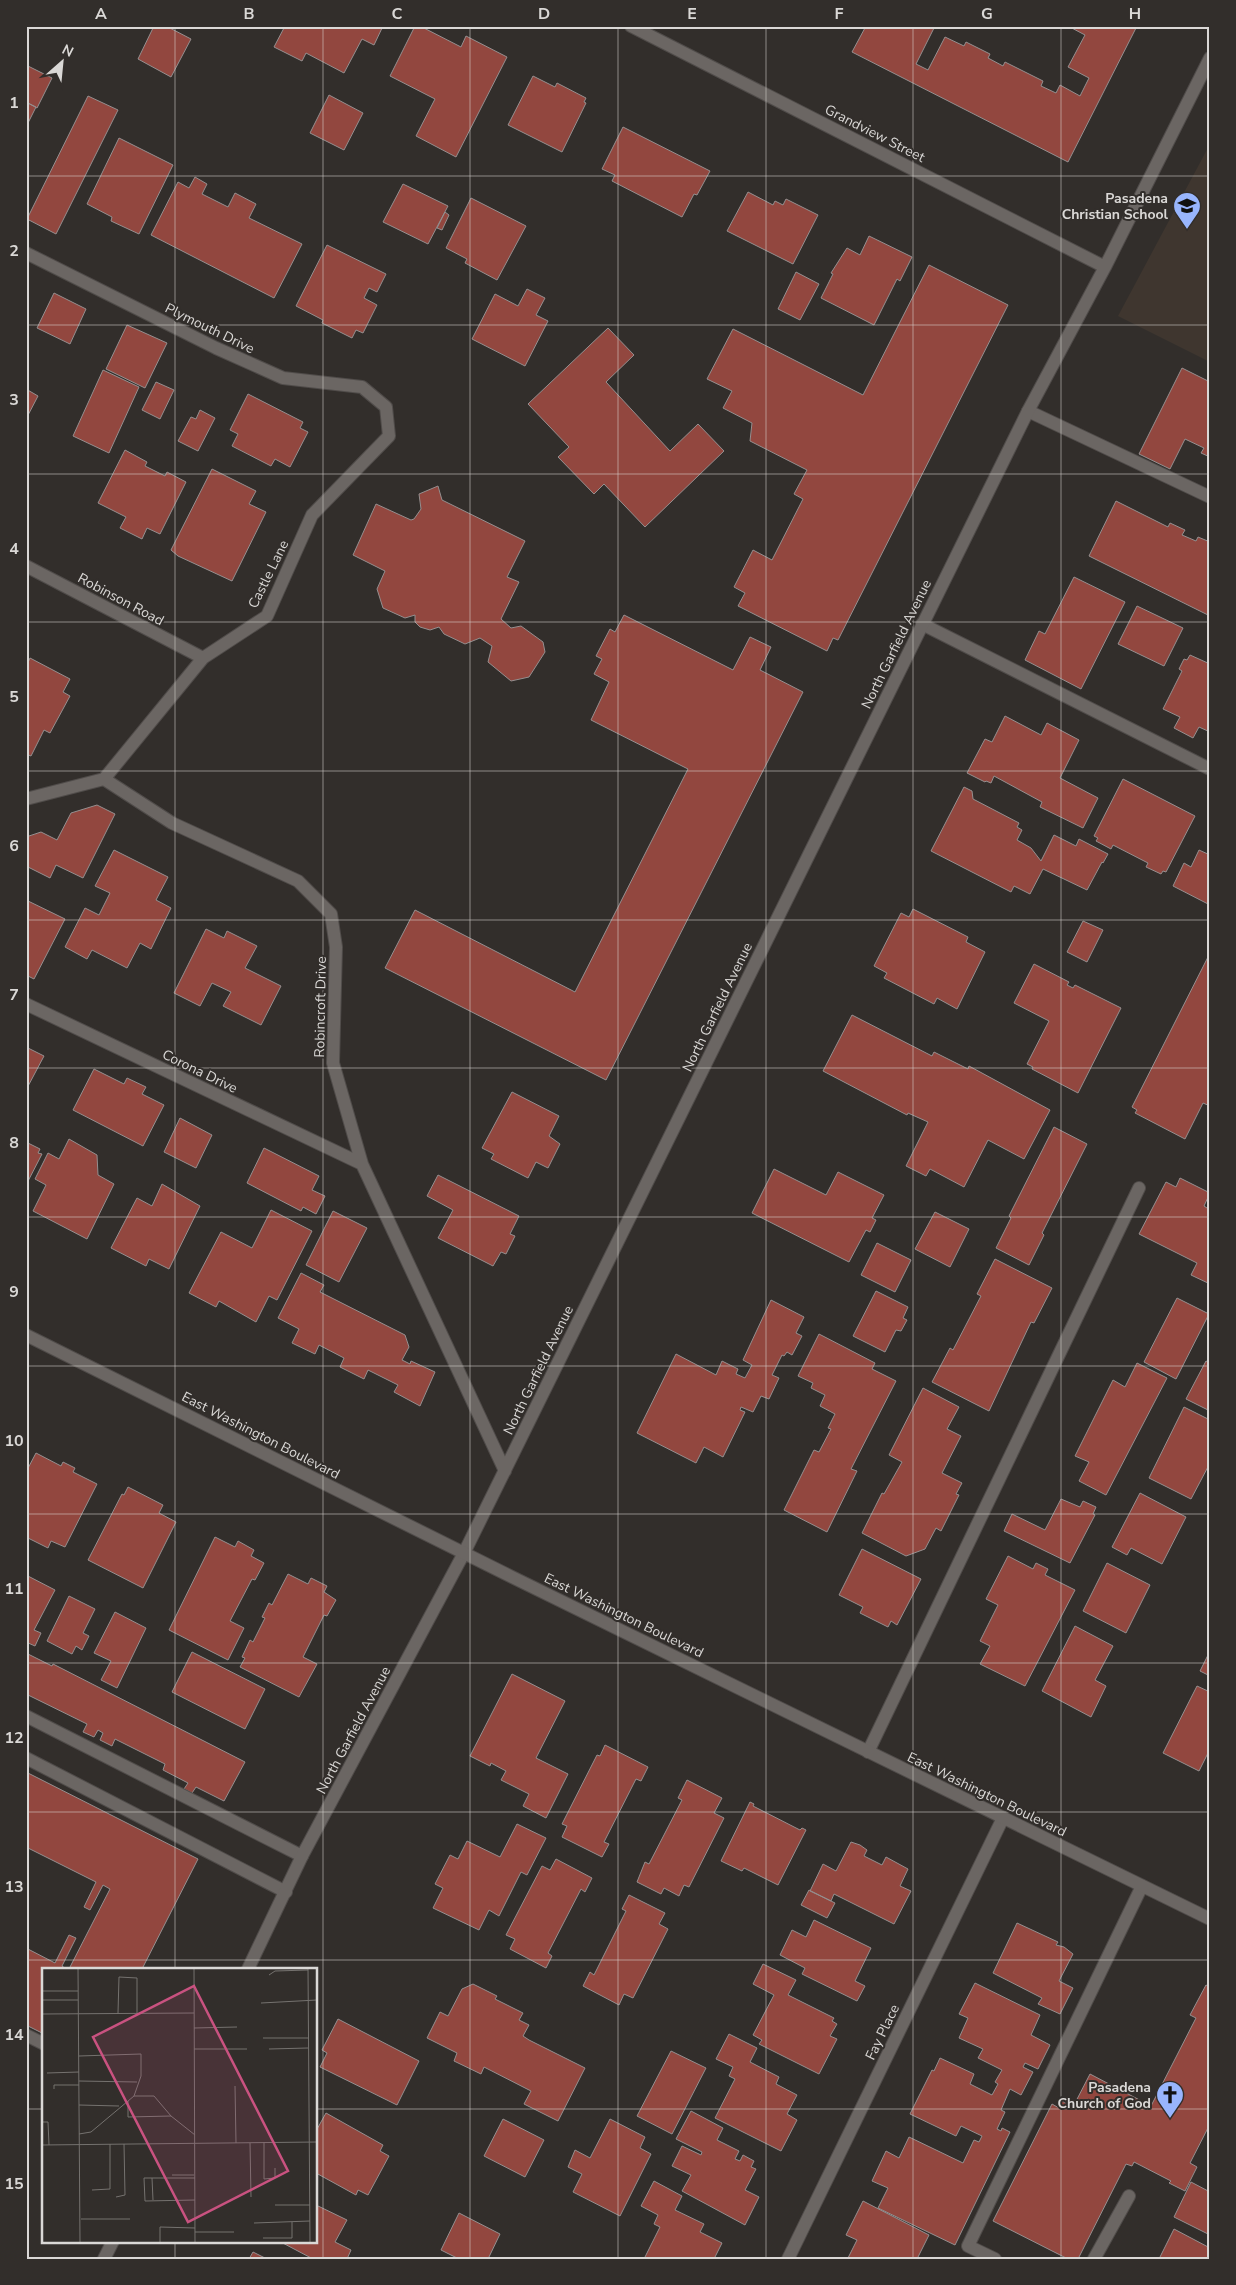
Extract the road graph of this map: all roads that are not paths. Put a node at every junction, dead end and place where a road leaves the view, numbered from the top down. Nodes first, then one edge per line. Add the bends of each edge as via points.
1 (631, 26) edge
2 (1210, 58) edge
3 (26, 253) edge
4 (1105, 266) junction
5 (386, 408) joint
6 (1028, 411) junction
7 (1210, 497) edge
8 (26, 566) edge
9 (922, 624) junction
10 (203, 658) junction
11 (1210, 769) edge
12 (104, 779) junction
13 (26, 799) edge
14 (26, 1004) edge
15 (362, 1164) junction
16 (1139, 1188) dead end
17 (26, 1335) edge
18 (505, 1471) junction
19 (464, 1553) junction
20 (26, 1716) edge
21 (868, 1752) junction
22 (26, 1758) edge
23 (1003, 1818) junction
24 (302, 1856) junction
25 (1142, 1886) junction
26 (286, 1892) junction
27 (1210, 1919) edge
28 (248, 1968) edge
29 (26, 2035) edge
30 (42, 2043) edge
31 (1129, 2196) dead end
32 (112, 2242) edge
33 (104, 2259) edge
34 (788, 2259) edge
35 (995, 2259) edge
36 (1094, 2259) edge

1 - 4 street, Grandview Street
2 - 4 street, North Garfield Avenue
3 - 5 street, Plymouth Drive via 283,378 362,387
4 - 6 street, North Garfield Avenue
5 - 10 street, Castle Lane via 389,436 312,514 267,616
6 - 7 street
6 - 9 street, North Garfield Avenue
8 - 10 street, Robinson Road
9 - 11 street
9 - 18 street, North Garfield Avenue
10 - 12 street, Castle Lane
12 - 13 street
12 - 15 street, Robincroft Drive via 172,824 298,881 331,914 336,947 333,1063
14 - 15 street, Corona Drive
15 - 18 street, Robincroft Drive
16 - 21 street
17 - 19 street, East Washington Boulevard
18 - 19 street, North Garfield Avenue
19 - 21 street, East Washington Boulevard
19 - 24 street, North Garfield Avenue
20 - 24 street
21 - 23 street, East Washington Boulevard
22 - 26 street
23 - 25 street, East Washington Boulevard
23 - 34 street, Fay Place
24 - 26 street, North Garfield Avenue
25 - 27 street, East Washington Boulevard
25 - 35 street via 968,2246
26 - 28 street, North Garfield Avenue
29 - 30 street
31 - 36 street
32 - 33 street

